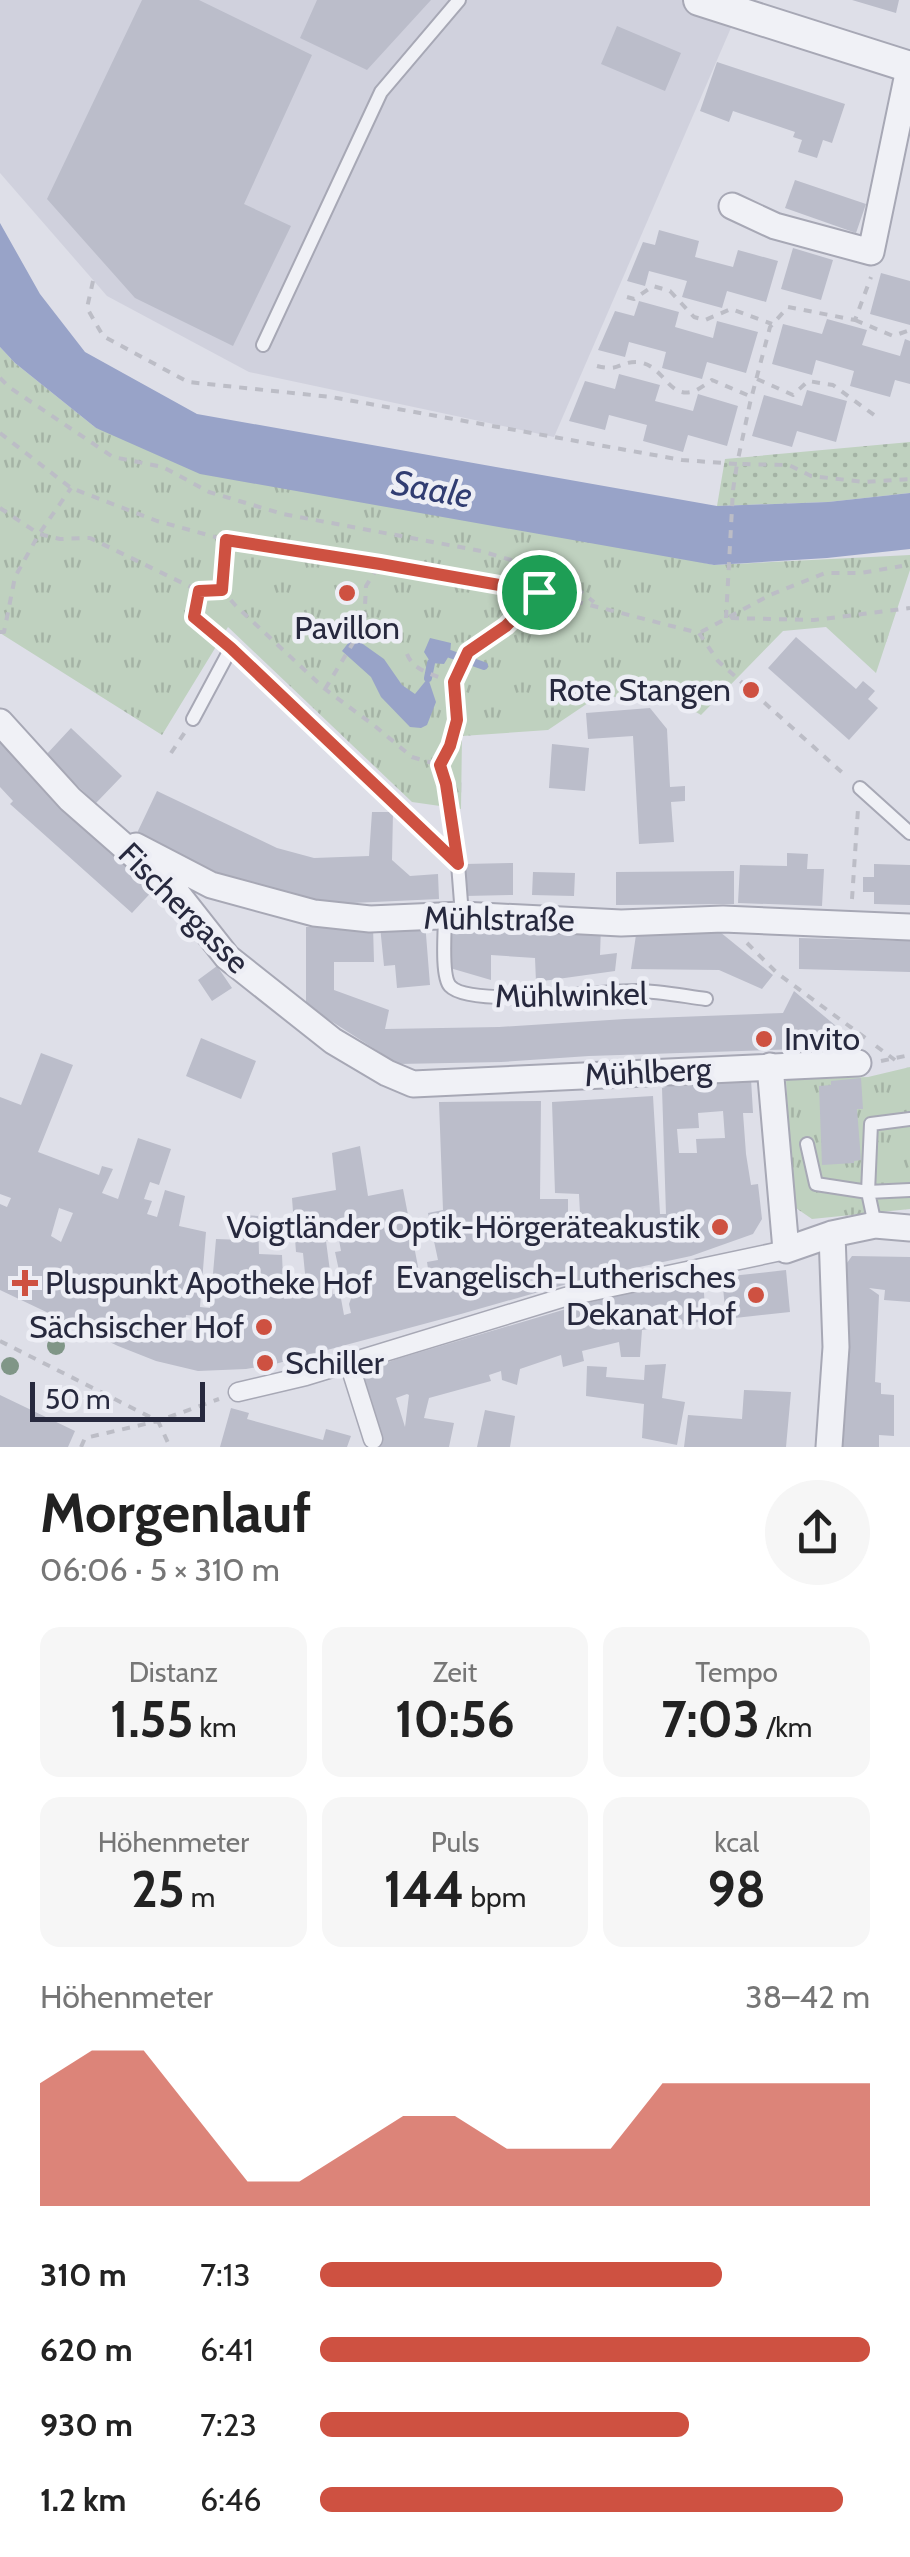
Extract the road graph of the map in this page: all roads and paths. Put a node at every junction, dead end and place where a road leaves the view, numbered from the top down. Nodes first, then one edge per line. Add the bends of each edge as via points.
1 (459, 0) edge
2 (699, 0) edge
3 (910, 66) edge
4 (732, 206) dead end
5 (871, 252) junction
6 (93, 280) dead end
7 (627, 297) dead end
8 (855, 320) junction
9 (772, 324) junction
10 (910, 330) edge
11 (263, 344) dead end
12 (597, 366) dead end
13 (0, 378) edge
14 (757, 379) junction
15 (752, 397) junction
16 (874, 415) dead end
17 (0, 432) edge
18 (737, 464) junction
19 (910, 479) edge
20 (71, 488) junction
21 (0, 508) edge
22 (39, 534) junction
23 (226, 540) junction
24 (380, 564) junction
25 (902, 566) dead end
26 (222, 590) junction
27 (199, 591) junction
28 (539, 592) junction
29 (598, 605) junction
30 (910, 608) edge
31 (726, 618) junction
32 (0, 632) edge
33 (699, 632) junction
34 (231, 648) junction
35 (407, 654) dead end
36 (454, 682) junction
37 (325, 689) junction
38 (193, 720) joint
39 (0, 722) edge
40 (172, 753) dead end
41 (440, 765) junction
42 (860, 788) junction
43 (104, 829) junction
44 (910, 834) edge
45 (458, 864) junction
46 (454, 916) junction
47 (722, 918) junction
48 (850, 924) junction
49 (910, 926) edge
50 (706, 999) dead end
51 (910, 1055) edge
52 (895, 1060) junction
53 (858, 1063) joint
54 (770, 1066) junction
55 (387, 1072) joint
56 (910, 1119) edge
57 (807, 1144) dead end
58 (910, 1190) edge
59 (868, 1192) junction
60 (876, 1225) junction
61 (910, 1228) edge
62 (832, 1234) junction
63 (786, 1250) junction
64 (0, 1340) edge
65 (349, 1363) junction
66 (238, 1392) joint
67 (158, 1421) junction
68 (373, 1439) dead end
69 (81, 1447) edge
70 (170, 1447) edge
71 (829, 1447) edge

1 - 11 lane via 381,92
2 - 3 street
3 - 5 street
4 - 5 street via 774,226
5 - 8 path via 872,272
6 - 18 path via 87,308 103,336 188,382 331,397 682,460
7 - 9 path via 654,286 670,291 694,317 705,320 731,309
8 - 9 path via 788,307
8 - 10 path via 893,336
9 - 14 path
12 - 15 path via 612,370 634,362 653,366 674,389 692,392 712,380
13 - 29 path via 113,458 163,467 209,492 283,514 482,551 558,574
14 - 15 path
14 - 16 path via 793,395 808,381 832,385
15 - 18 path
17 - 20 path
18 - 19 path via 790,465 811,476 865,482
18 - 31 path
20 - 22 path
20 - 23 path
21 - 22 path
22 - 27 path via 90,538
22 - 32 path via 15,578
23 - 24 path
23 - 26 path
24 - 28 path
24 - 37 path via 366,586 364,624
25 - 31 path via 825,573
26 - 27 path
26 - 37 path
27 - 34 path via 194,617
28 - 29 path
28 - 36 path via 468,652
29 - 33 path
30 - 31 path via 814,620
31 - 33 path
33 - 42 path via 718,660
34 - 38 lane
34 - 45 lane
35 - 36 path via 425,671
36 - 41 path via 457,720
37 - 41 path via 412,757
38 - 40 path
39 - 43 street, Fischergasse
41 - 45 path
42 - 44 lane
42 - 48 path
43 - 46 street, Mühlstraße via 211,885 314,913
43 - 55 street, Fischergasse via 175,891 227,957 333,1040
45 - 46 lane
46 - 47 street, Mühlstraße via 621,923
46 - 50 lane, Mühlwinkel via 445,975 456,990 498,998 639,991
47 - 48 street, Mühlstraße
47 - 52 path via 778,974
48 - 49 street, Mühlstraße
51 - 52 path
52 - 53 path
53 - 54 street, Mühlberg
54 - 55 street, Mühlberg via 413,1084
54 - 63 street
56 - 59 lane via 871,1124
57 - 59 lane via 816,1184
58 - 59 lane
59 - 60 lane
60 - 61 street
60 - 62 street
62 - 63 street
62 - 71 street via 836,1347
63 - 65 street via 566,1297
64 - 67 path
65 - 66 street
65 - 68 street
66 - 67 path
67 - 69 path via 85,1438
67 - 70 path

